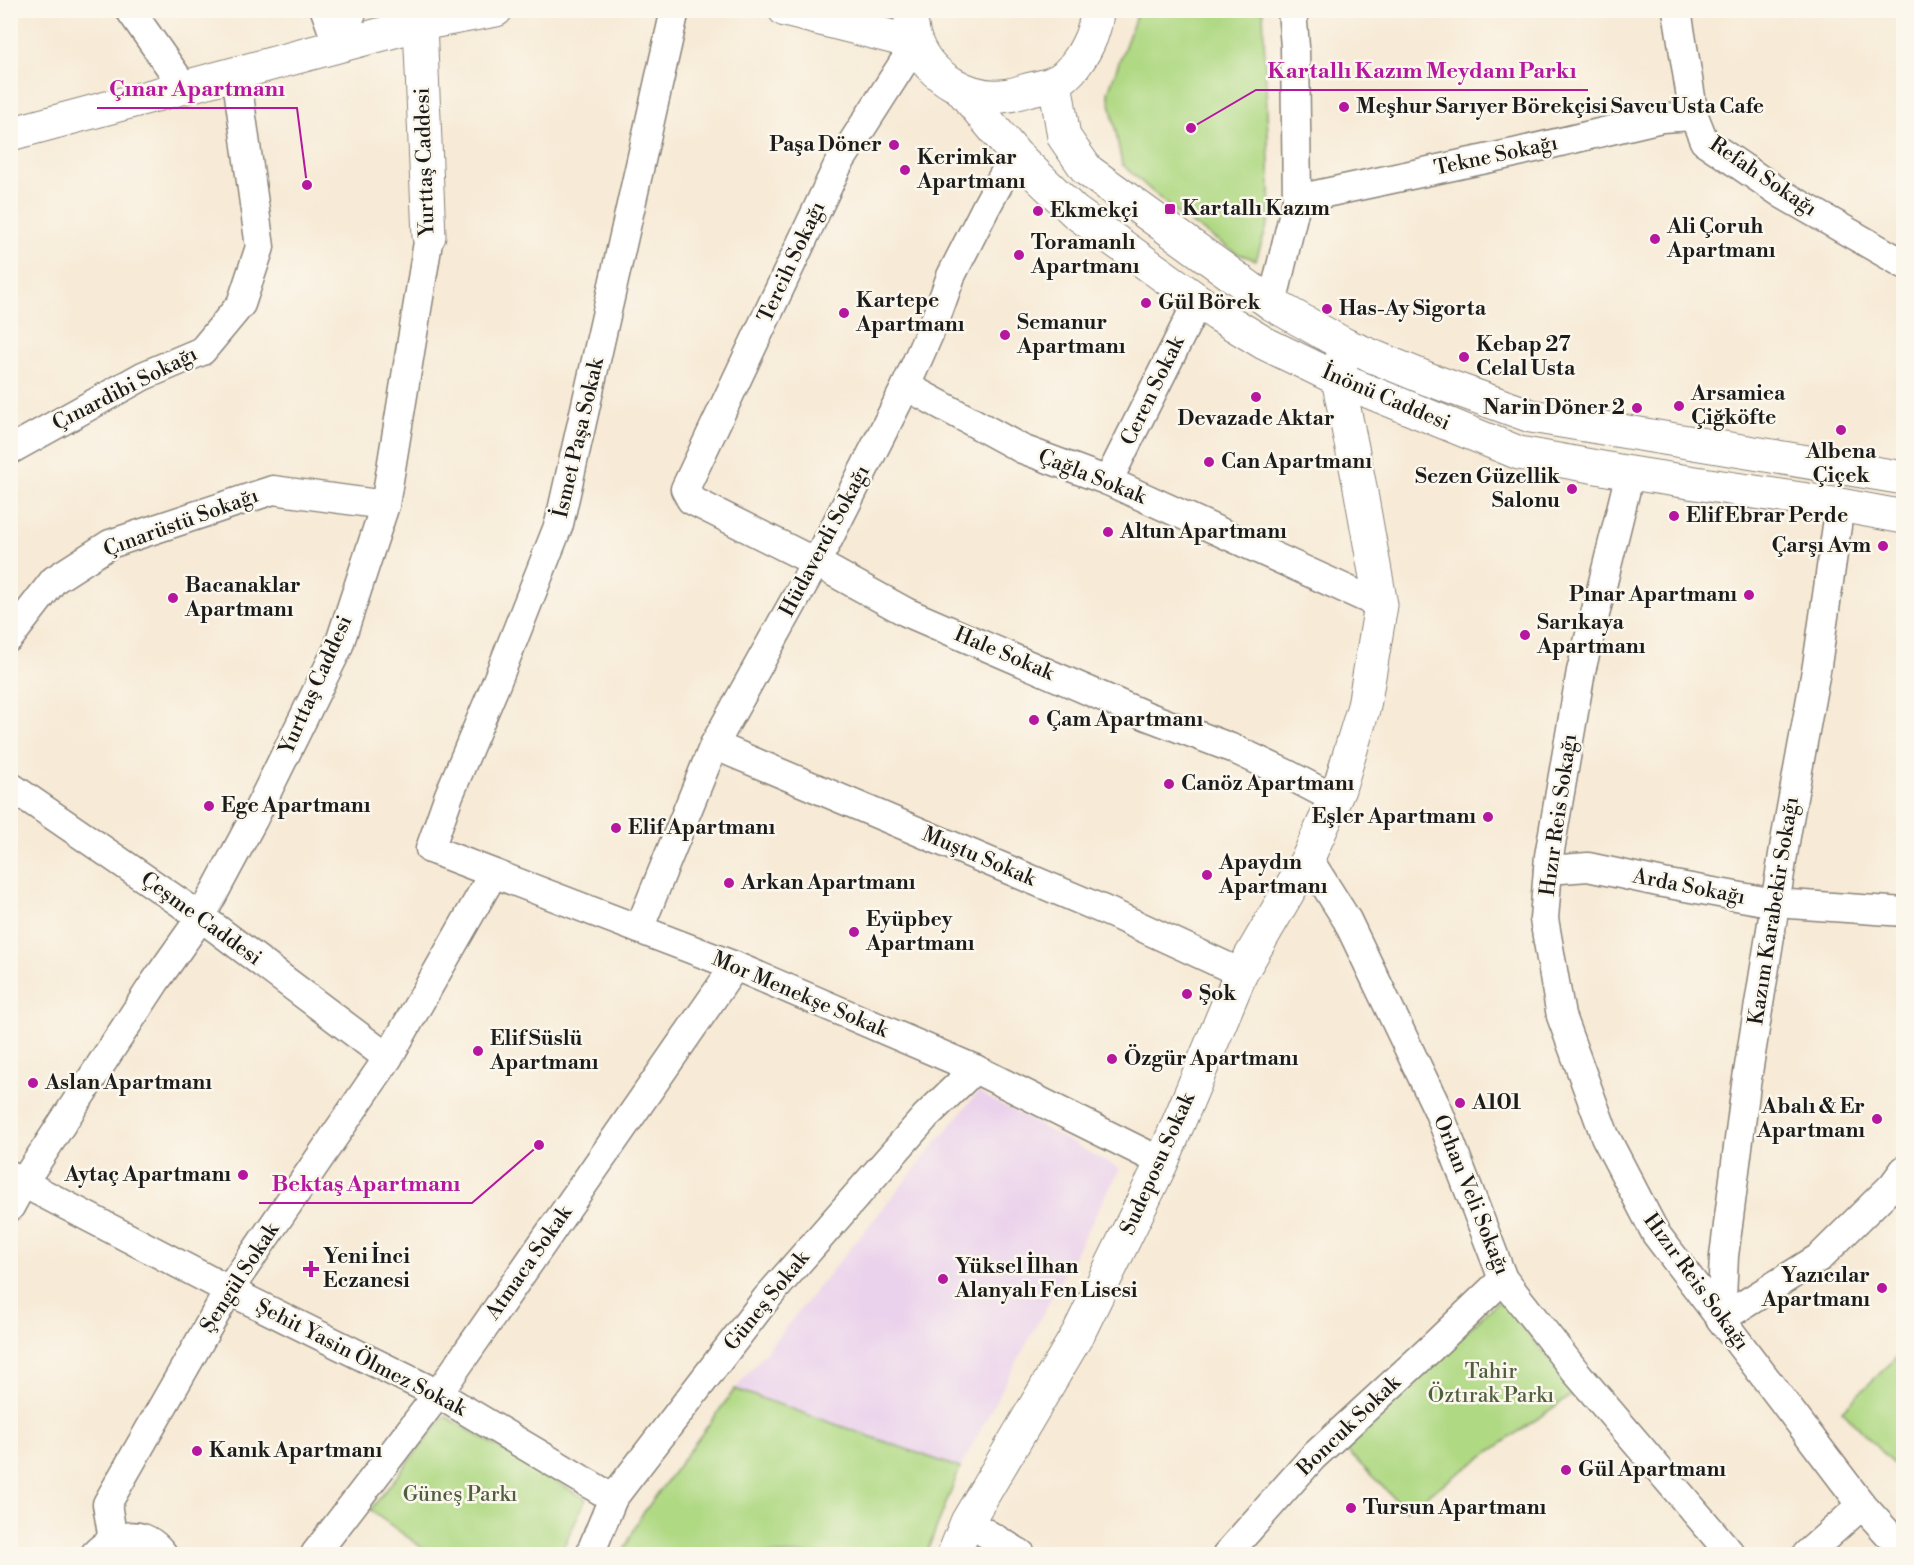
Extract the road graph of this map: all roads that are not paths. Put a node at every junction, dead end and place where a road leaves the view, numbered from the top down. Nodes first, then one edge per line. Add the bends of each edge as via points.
1 (130, 10) edge
2 (325, 10) edge
3 (353, 10) edge
4 (496, 10) edge
5 (675, 10) edge
6 (785, 10) edge
7 (910, 10) edge
8 (1292, 10) edge
9 (1677, 10) edge
10 (1100, 14) edge
11 (420, 24) junction
12 (916, 43) junction
13 (338, 46) junction
14 (236, 73) junction
15 (1055, 82) junction
16 (184, 87) junction
17 (960, 88) junction
18 (1694, 116) junction
19 (10, 134) edge
20 (1015, 154) junction
21 (1297, 199) junction
22 (429, 236) joint
23 (1904, 264) edge
24 (1198, 301) junction
25 (1272, 304) junction
26 (1346, 345) junction
27 (1338, 379) junction
28 (906, 386) junction
29 (10, 450) edge
30 (1630, 473) junction
31 (1904, 478) edge
32 (1108, 482) junction
33 (685, 489) joint
34 (385, 505) junction
35 (1840, 505) junction
36 (1904, 517) edge
37 (815, 562) junction
38 (1381, 605) junction
39 (10, 637) edge
40 (714, 745) junction
41 (12, 791) edge
42 (1335, 799) junction
43 (430, 849) joint
44 (1308, 858) junction
45 (1548, 870) junction
46 (493, 874) junction
47 (1775, 903) junction
48 (1904, 912) edge
49 (201, 916) junction
50 (639, 929) junction
51 (735, 966) junction
52 (1241, 973) junction
53 (388, 1058) junction
54 (975, 1069) junction
55 (1162, 1162) junction
56 (1904, 1170) edge
57 (15, 1188) edge
58 (1503, 1279) junction
59 (229, 1290) junction
60 (1721, 1319) junction
61 (438, 1394) junction
62 (613, 1498) junction
63 (1862, 1504) junction
64 (967, 1522) junction
65 (104, 1547) edge
66 (1904, 1551) edge
67 (163, 1554) edge
68 (315, 1554) edge
69 (590, 1554) edge
70 (954, 1554) edge
71 (1021, 1554) edge
72 (1227, 1554) edge
73 (1731, 1554) edge
74 (1807, 1554) edge

1 - 16 street
2 - 13 street
3 - 13 street
4 - 11 street
5 - 43 street, İsmet Paşa Sokak via 559,524 448,795
6 - 12 street
7 - 12 street, İnönü Caddesi
8 - 21 street
9 - 18 street, Refah Sokağı
10 - 15 street, İnönü Caddesi via 1086,48 1073,67
11 - 13 street
11 - 22 street, Yurttaş Caddesi
12 - 17 street, İnönü Caddesi via 927,62
12 - 33 street, Tercih Sokağı via 838,165
13 - 14 street
14 - 16 street
14 - 29 street, Çınardibi Sokağı via 260,247 242,304 202,351 143,376
15 - 17 street, İnönü Caddesi via 1008,96 983,95
15 - 25 street, İnönü Caddesi via 1064,136 1087,170
16 - 19 street
17 - 20 street, İnönü Caddesi
18 - 21 street, Tekne Sokağı via 1662,118
18 - 23 street, Refah Sokağı via 1704,141 1782,194
20 - 24 street, İnönü Caddesi via 1075,212
20 - 28 street, Hüdaverdi Sokağı via 951,276
21 - 25 street
22 - 34 street, Yurttaş Caddesi
24 - 27 street, İnönü Caddesi via 1264,343
24 - 32 street, Ceren Sokak
25 - 26 street, İnönü Caddesi
26 - 27 street
26 - 31 street, İnönü Caddesi via 1531,416
27 - 30 street, İnönü Caddesi via 1519,453
27 - 38 street, Sudeposu Sokak
28 - 32 street, Çağla Sokak via 1022,449
28 - 37 street, Hüdaverdi Sokağı
30 - 35 street, İnönü Caddesi
30 - 45 street, Hızır Reis Sokağı via 1581,671
32 - 38 street, Çağla Sokak
33 - 37 street, Hale Sokak via 691,500
34 - 39 street, Çınarüstü Sokağı via 273,490 110,544 54,580
34 - 49 street, Yurttaş Caddesi via 338,648
35 - 36 street, İnönü Caddesi
35 - 47 street, Kazım Karabekir Sokağı via 1817,666
37 - 40 street, Hüdaverdi Sokağı
37 - 42 street, Hale Sokak via 906,612 1147,716 1234,749
38 - 42 street, Sudeposu Sokak via 1364,706
40 - 50 street, Hüdaverdi Sokağı
40 - 52 street, Muştu Sokak via 1100,908
41 - 49 street, Çeşme Caddesi
42 - 44 street, Sudeposu Sokak
43 - 46 street, Mor Menekşe Sokak
44 - 52 street, Sudeposu Sokak
44 - 58 street, Orhan Veli Sokağı via 1347,920 1438,1110
45 - 47 street, Arda Sokağı via 1588,867
45 - 60 street, Hızır Reis Sokağı via 1544,919 1561,1016 1605,1136 1656,1234
46 - 50 street, Mor Menekşe Sokak
46 - 53 street, Şengül Sokak
47 - 48 street, Arda Sokağı
47 - 60 street, Kazım Karabekir Sokağı via 1728,1222
49 - 53 street, Çeşme Caddesi
49 - 57 street, Yurttaş Caddesi
50 - 51 street, Mor Menekşe Sokak
51 - 54 street, Mor Menekşe Sokak
51 - 61 street, Atmaca Sokak
52 - 55 street, Sudeposu Sokak
53 - 59 street, Şengül Sokak
54 - 55 street, Mor Menekşe Sokak
54 - 62 street, Güneş Sokak via 926,1116 766,1299
55 - 64 street, Sudeposu Sokak via 1079,1332
56 - 60 street via 1820,1257
57 - 59 street, Şehit Yasin Ölmez Sokak
58 - 72 street, Boncuk Sokak via 1313,1457
58 - 73 street, Orhan Veli Sokağı via 1575,1371
59 - 61 street, Şehit Yasin Ölmez Sokak
59 - 65 street, Şengül Sokak via 107,1504
60 - 63 street, Hızır Reis Sokağı
61 - 62 street, Şehit Yasin Ölmez Sokak
61 - 68 street, Atmaca Sokak
62 - 69 street, Güneş Sokak
63 - 66 street, Hızır Reis Sokağı
63 - 74 street
64 - 70 street, Sudeposu Sokak
64 - 71 street
65 - 67 street via 126,1537 139,1538

